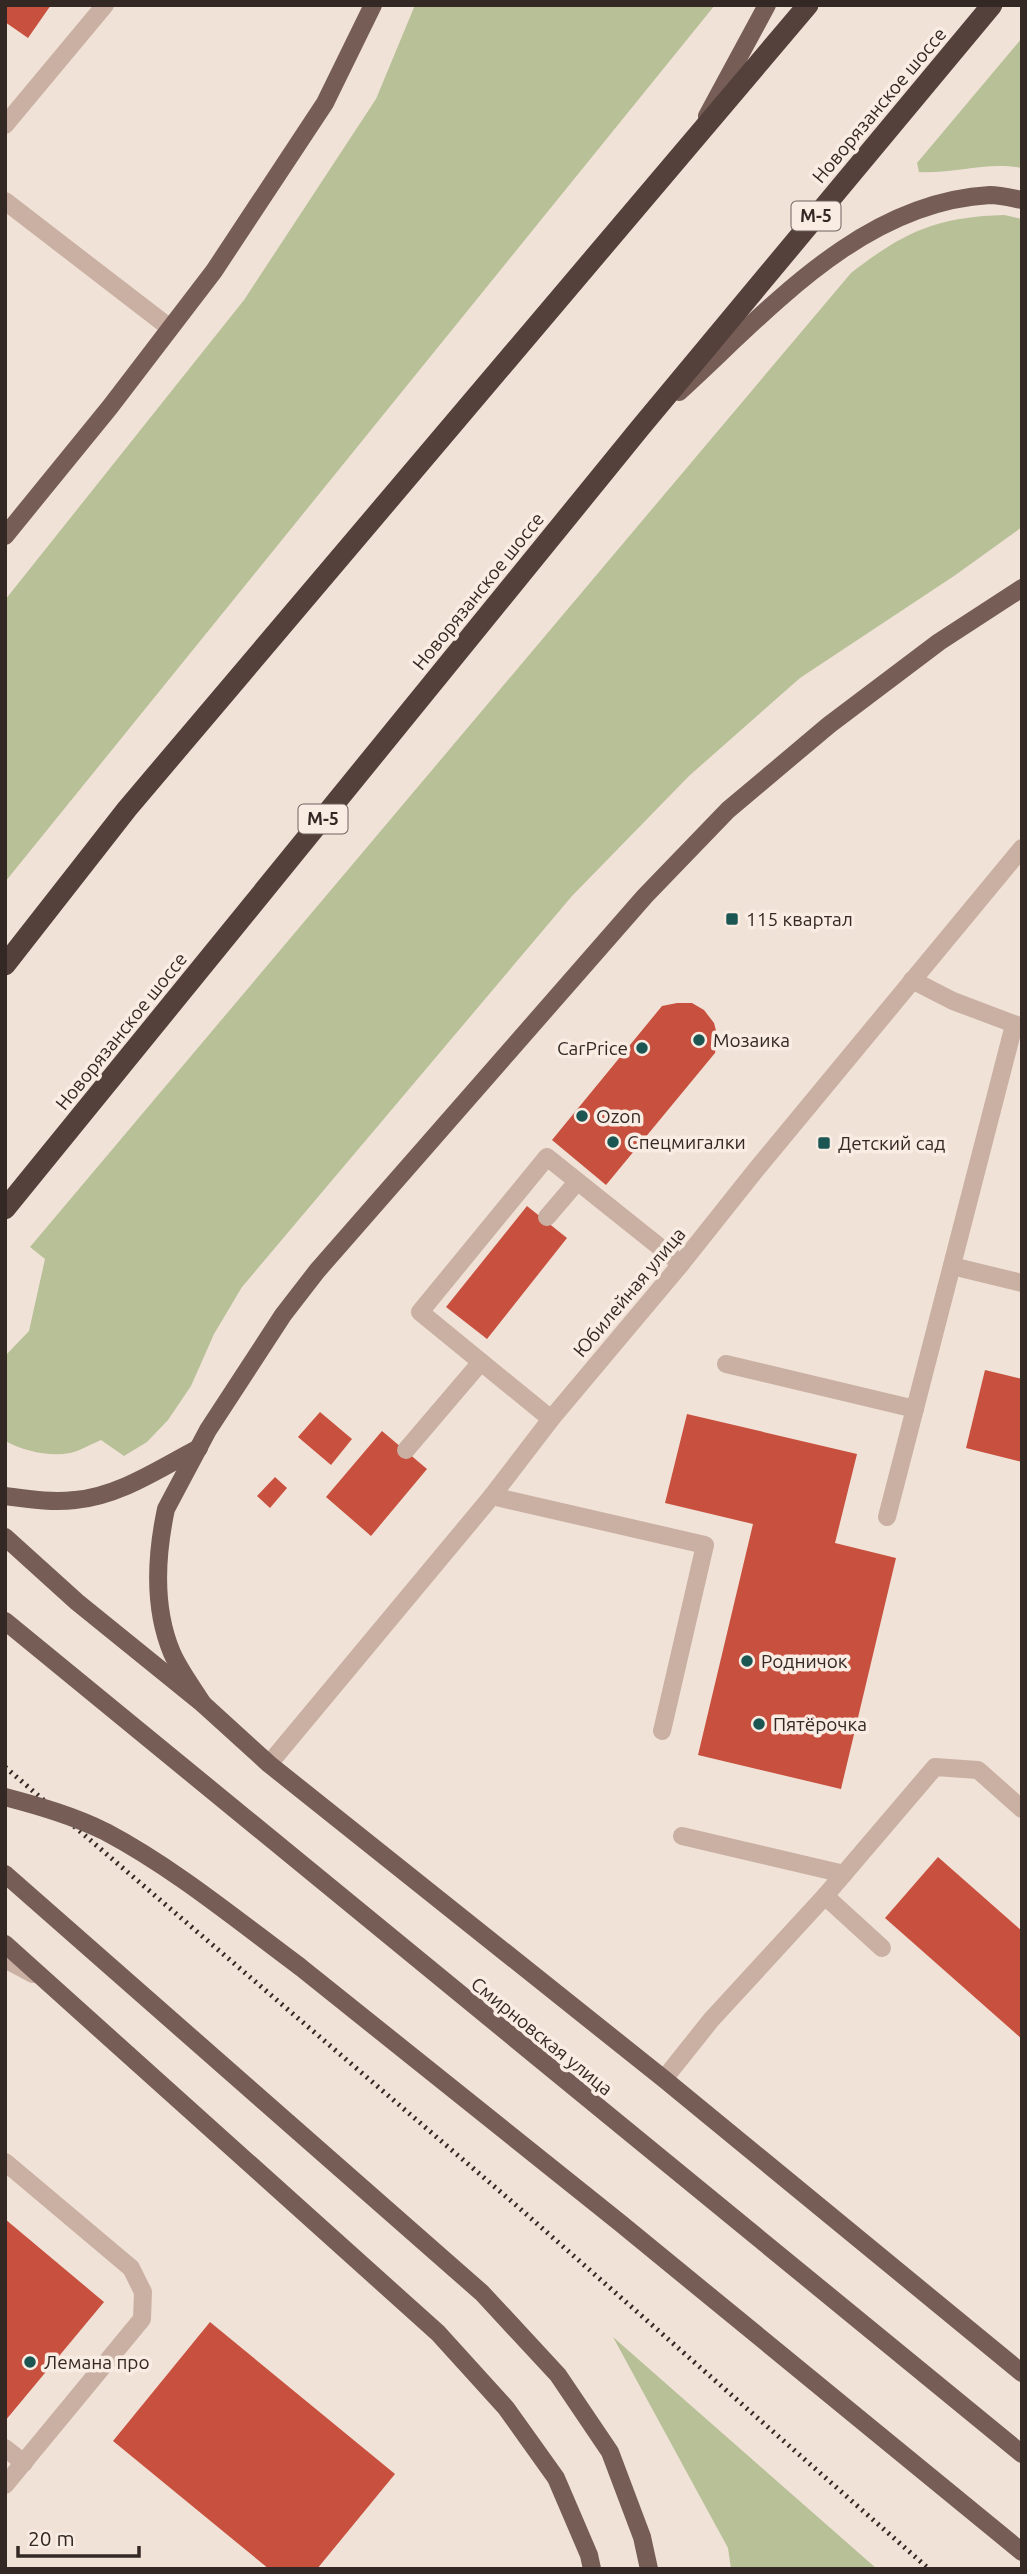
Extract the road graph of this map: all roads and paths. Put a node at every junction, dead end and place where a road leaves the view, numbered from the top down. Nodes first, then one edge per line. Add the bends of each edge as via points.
1 (105, 5) edge
2 (373, 5) edge
3 (767, 5) edge
4 (808, 5) edge
5 (992, 5) edge
6 (5, 125) edge
7 (691, 145) junction
8 (1022, 200) edge
9 (5, 201) edge
10 (170, 328) junction
11 (640, 428) junction
12 (5, 536) edge
13 (1022, 588) edge
14 (1022, 848) edge
15 (5, 965) edge
16 (912, 980) junction
17 (1018, 1026) edge
18 (577, 1182) junction
19 (5, 1209) edge
20 (547, 1217) dead end
21 (681, 1265) junction
22 (951, 1266) junction
23 (1022, 1283) edge
24 (481, 1362) junction
25 (726, 1364) dead end
26 (915, 1409) junction
27 (551, 1419) junction
28 (199, 1448) junction
29 (406, 1450) dead end
30 (5, 1496) edge
31 (492, 1496) junction
32 (887, 1517) dead end
33 (5, 1537) edge
34 (5, 1621) edge
35 (203, 1704) junction
36 (662, 1731) dead end
37 (269, 1764) junction
38 (5, 1797) edge
39 (1022, 1808) edge
40 (682, 1836) dead end
41 (5, 1874) edge
42 (844, 1874) junction
43 (825, 1896) junction
44 (5, 1944) edge
45 (882, 1948) dead end
46 (5, 1959) edge
47 (44, 1980) junction
48 (664, 2079) junction
49 (5, 2162) edge
50 (1022, 2373) edge
51 (5, 2448) edge
52 (1022, 2454) edge
53 (24, 2463) junction
54 (5, 2486) edge
55 (1022, 2552) edge
56 (592, 2569) edge
57 (649, 2569) edge

1 - 6 street
2 - 10 main road via 325,103 214,271
3 - 7 main road
4 - 7 highway
5 - 11 highway, Новорязанское шоссе / М-5
7 - 15 highway via 127,809
8 - 11 main road, М-5 via 993,195 948,201 906,213 859,238 796,286
9 - 10 street
10 - 12 main road
11 - 19 highway, Новорязанское шоссе / М-5
13 - 28 main road via 939,642 829,725 728,810 645,896 317,1270
14 - 16 street, Юбилейная улица
16 - 17 street
16 - 21 street, Юбилейная улица
17 - 22 street
18 - 20 street
18 - 21 street
18 - 24 street via 547,1157 420,1312 458,1332
21 - 27 street, Юбилейная улица
22 - 23 street
22 - 26 street
24 - 27 street
24 - 29 street
25 - 26 street
26 - 32 street
27 - 31 street, Юбилейная улица
28 - 30 main road via 107,1493 76,1500
28 - 35 main road via 166,1509 158,1562 160,1610 172,1653
31 - 36 street via 705,1545
31 - 37 street, Юбилейная улица
33 - 35 main road
34 - 52 main road, Смирновская улица
35 - 37 main road
37 - 48 main road
38 - 55 main road, bridge via 105,1832 168,1871 299,1966
39 - 42 street via 978,1770 935,1767
40 - 42 street
41 - 57 main road via 492,2303 558,2375 610,2452
42 - 43 street
43 - 45 street
43 - 48 street via 711,2020
44 - 47 main road
46 - 47 street
47 - 56 main road via 438,2333 506,2407 556,2478
48 - 50 main road
49 - 53 street via 131,2268 144,2292 142,2319
51 - 53 street
53 - 54 street

